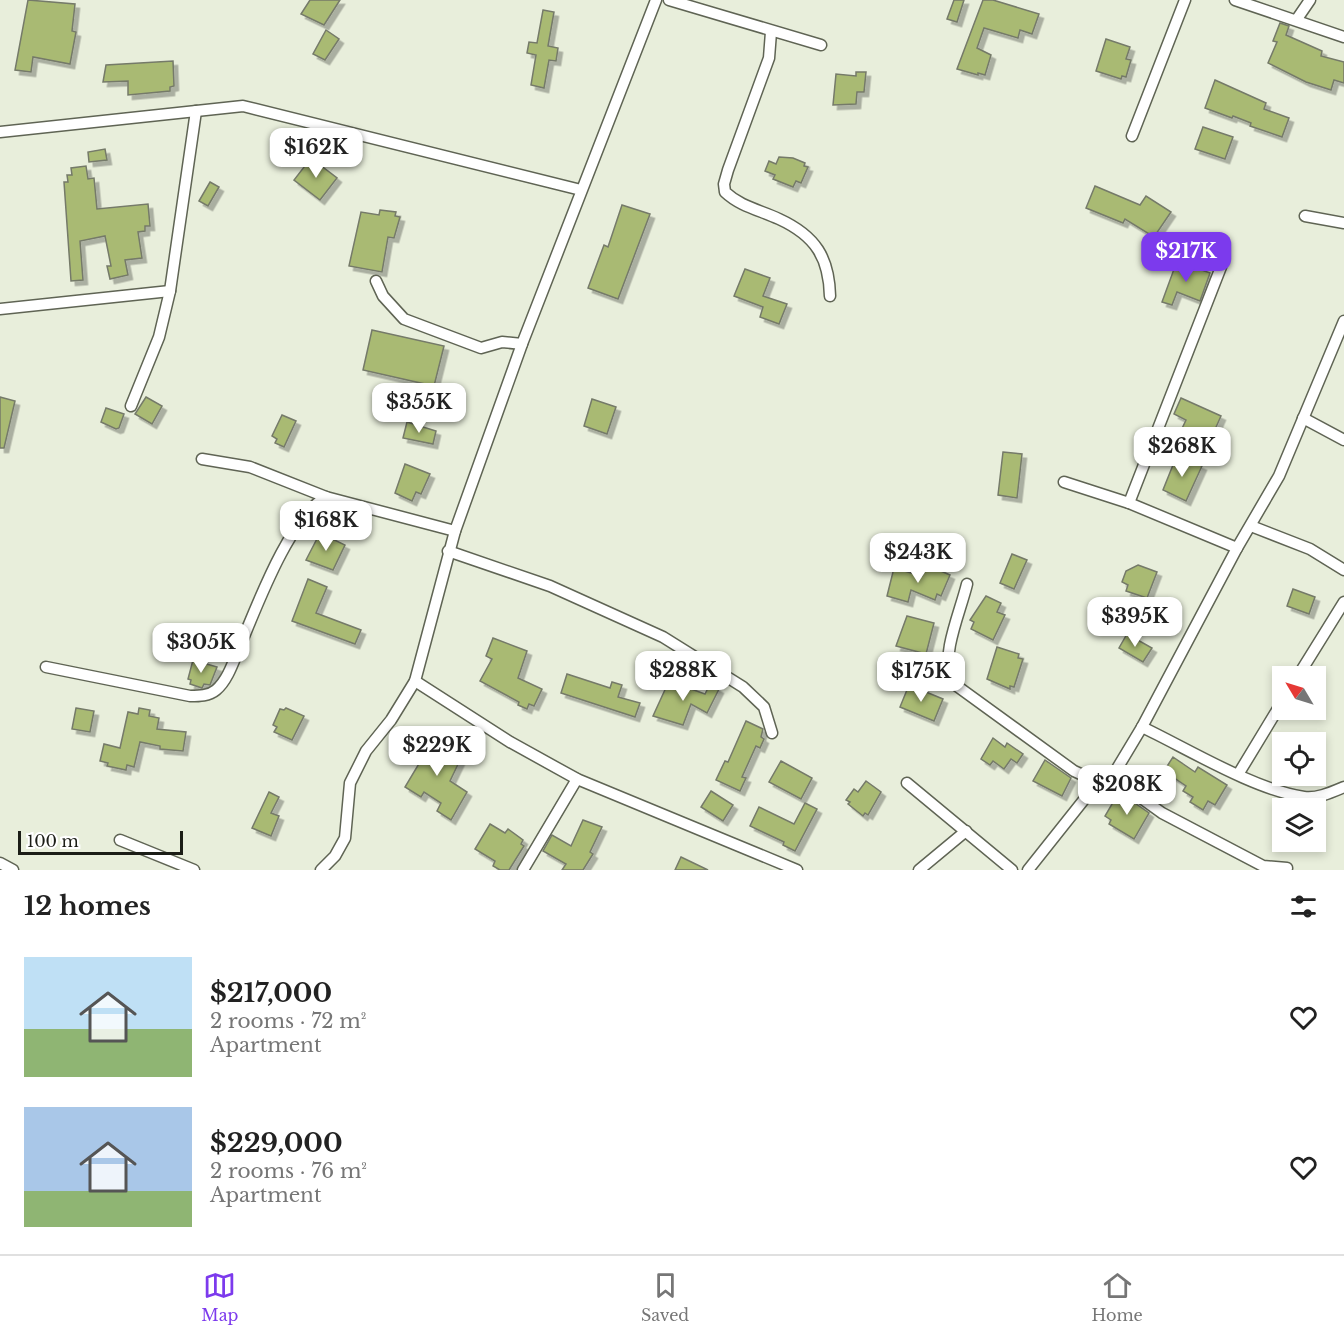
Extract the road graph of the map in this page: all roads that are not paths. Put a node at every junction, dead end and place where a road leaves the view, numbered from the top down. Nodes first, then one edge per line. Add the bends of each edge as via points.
1 (656, 0) edge
2 (669, 0) edge
3 (1185, 0) edge
4 (1235, 0) edge
5 (1310, 0) edge
6 (1297, 19) junction
7 (771, 32) junction
8 (1344, 37) edge
9 (821, 45) dead end
10 (196, 111) junction
11 (0, 132) edge
12 (1132, 136) dead end
13 (581, 190) junction
14 (1305, 216) dead end
15 (1344, 223) edge
16 (1221, 267) dead end
17 (376, 281) dead end
18 (170, 291) junction
19 (830, 296) dead end
20 (0, 309) edge
21 (1344, 321) edge
22 (522, 344) junction
23 (1340, 344) edge
24 (131, 406) dead end
25 (1303, 418) junction
26 (1344, 440) edge
27 (202, 459) dead end
28 (1064, 482) dead end
29 (326, 497) junction
30 (1129, 503) junction
31 (1251, 526) junction
32 (455, 531) junction
33 (1237, 548) junction
34 (448, 551) junction
35 (1344, 570) edge
36 (968, 584) dead end
37 (1344, 602) edge
38 (1304, 666) edge
39 (46, 667) dead end
40 (414, 681) junction
41 (1272, 719) edge
42 (1142, 727) junction
43 (772, 733) dead end
44 (1239, 773) junction
45 (1113, 777) junction
46 (577, 779) junction
47 (1098, 782) junction
48 (907, 783) dead end
49 (1344, 787) edge
50 (966, 831) junction
51 (120, 840) dead end
52 (0, 863) edge
53 (1287, 868) dead end
54 (13, 870) edge
55 (194, 870) edge
56 (321, 870) edge
57 (523, 870) edge
58 (797, 870) edge
59 (919, 870) edge
60 (1011, 870) edge
61 (1028, 870) edge

1 - 13 street
2 - 7 street
3 - 12 street
4 - 6 street
5 - 6 street
6 - 8 street
7 - 9 street
7 - 19 street via 769,58 728,170 725,192 744,206 779,219 805,236 823,255 829,272
10 - 11 street
10 - 13 street via 243,106
10 - 18 street
13 - 22 street
14 - 15 street
16 - 30 street
17 - 22 street via 383,296 404,319 481,348 502,342
18 - 20 street
18 - 24 street via 159,337
21 - 23 street
22 - 32 street
23 - 25 street
25 - 26 street
25 - 31 street via 1279,476
27 - 29 street via 243,465
28 - 30 street
29 - 32 street
29 - 39 street via 301,522 272,570 231,668 217,690 206,696 190,696
30 - 33 street
31 - 33 street
31 - 35 street via 1310,549
32 - 34 street
33 - 42 street
34 - 40 street
34 - 43 street via 550,586 663,637 743,687 764,707
36 - 47 street via 950,649 950,681 1074,771
37 - 38 street
40 - 46 street
40 - 56 street via 391,720 366,751 350,783 345,838
41 - 44 street
42 - 44 street
42 - 45 street
44 - 49 street via 1306,798
45 - 47 street
45 - 53 street via 1172,819 1263,866
46 - 57 street
46 - 58 street
47 - 61 street
48 - 50 street
50 - 59 street
50 - 60 street
51 - 55 street
52 - 54 street

